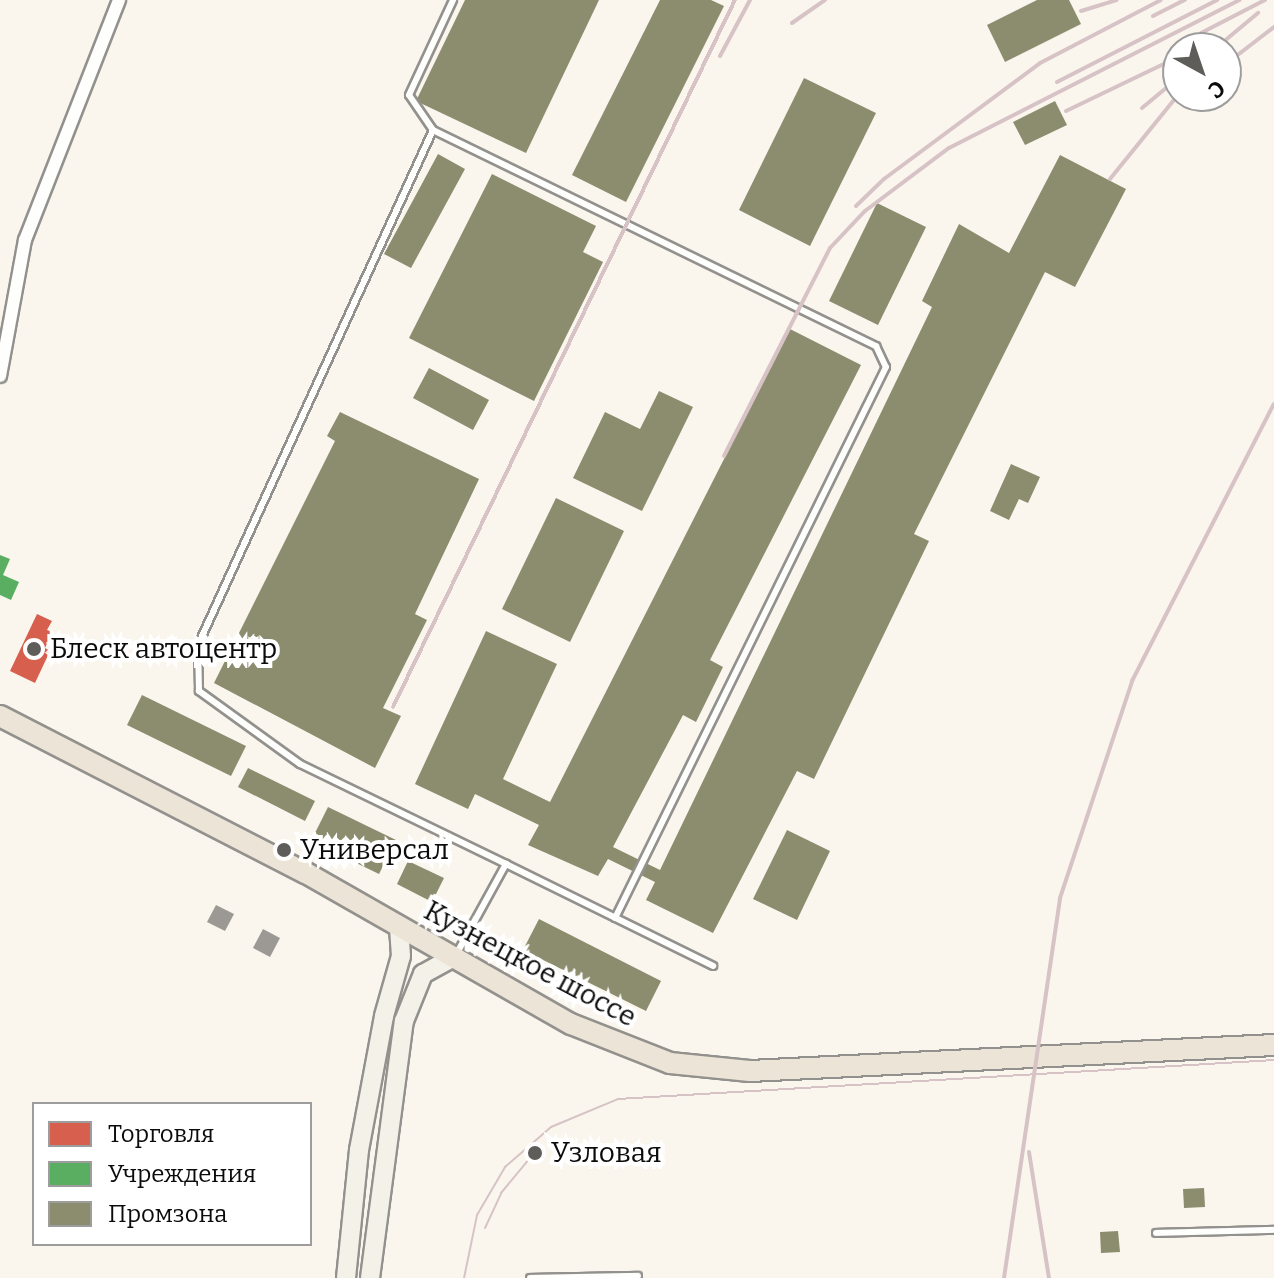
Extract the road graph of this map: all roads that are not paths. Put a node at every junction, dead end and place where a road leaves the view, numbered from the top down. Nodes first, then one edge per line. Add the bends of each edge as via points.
1 (119, 0) edge
2 (453, 0) edge
3 (433, 130) junction
4 (0, 376) edge
5 (0, 716) edge
6 (506, 864) junction
7 (615, 918) junction
8 (399, 926) junction
9 (455, 956) junction
10 (713, 966) dead end
11 (1274, 1045) edge
12 (1274, 1230) edge
13 (1156, 1233) dead end
14 (638, 1276) dead end
15 (346, 1278) edge
16 (370, 1278) edge
17 (530, 1278) edge

1 - 4 street via 25,240
2 - 3 lane via 409,95
3 - 6 lane via 198,645 199,691 300,764
3 - 7 lane via 876,346 886,367
5 - 8 main road, Кузнецкое шоссе
6 - 7 lane
6 - 9 lane
7 - 10 lane
8 - 9 main road, Кузнецкое шоссе
8 - 15 main road via 401,956 359,1150
9 - 11 main road, Кузнецкое шоссе via 593,1035 686,1065 750,1071
9 - 16 main road via 423,974 404,1021
12 - 13 lane
14 - 17 lane

